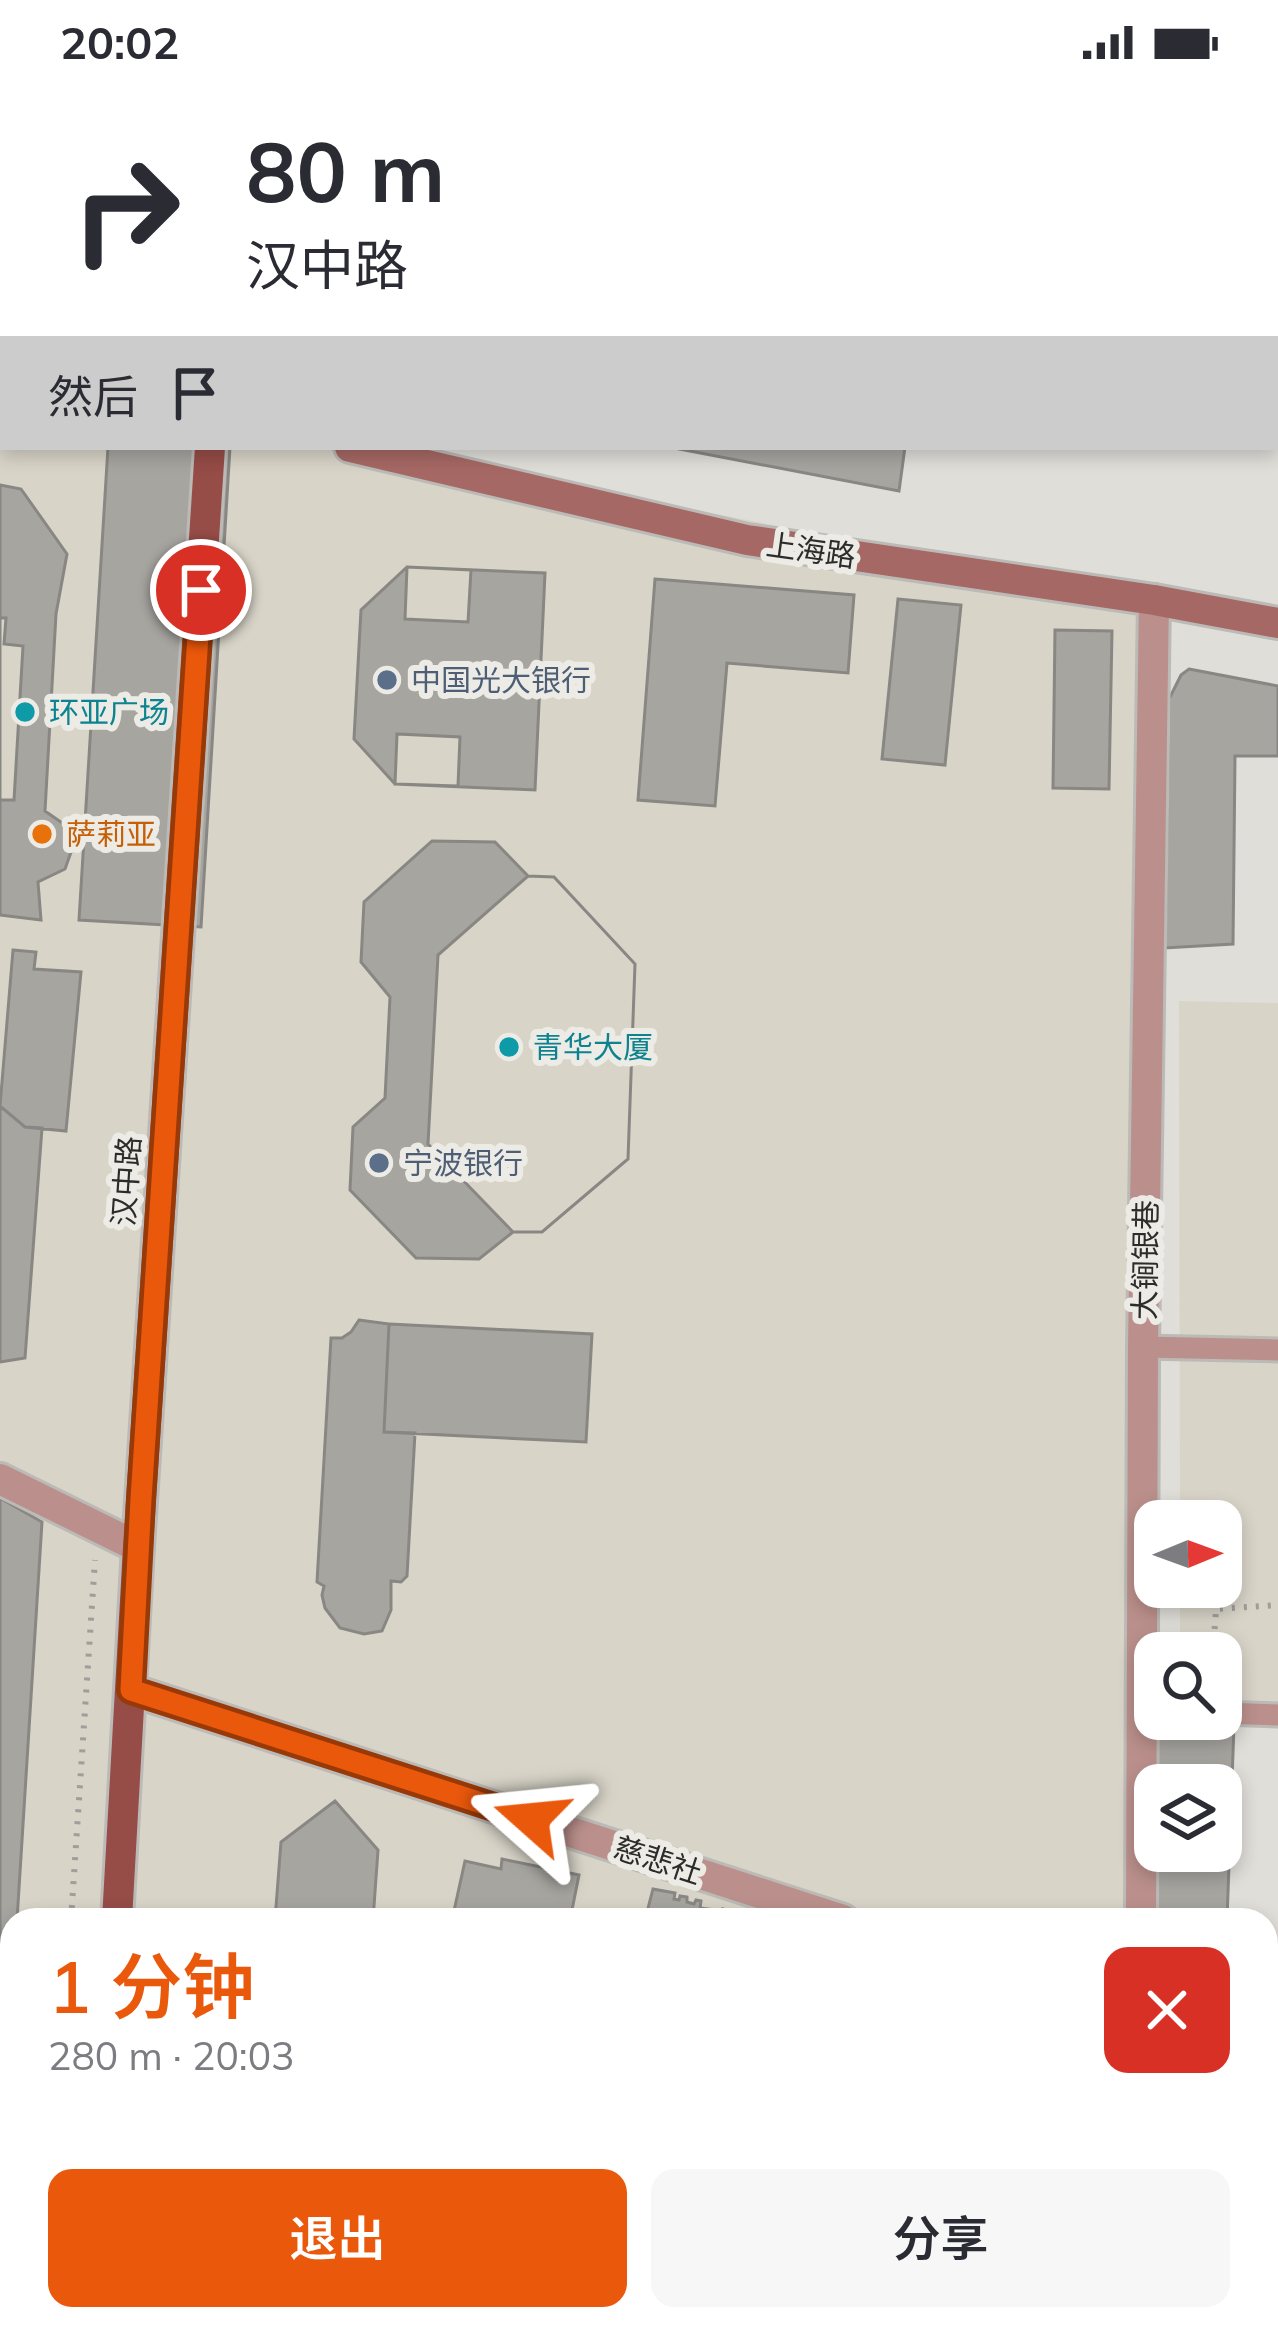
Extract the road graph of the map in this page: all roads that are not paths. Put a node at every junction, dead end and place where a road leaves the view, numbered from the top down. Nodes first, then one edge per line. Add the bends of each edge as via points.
1 (210, 450) edge
2 (363, 450) edge
3 (1154, 601) junction
4 (1278, 623) edge
5 (1143, 1347) junction
6 (1278, 1350) edge
7 (0, 1479) edge
8 (138, 1546) junction
9 (1148, 1632) edge
10 (131, 1690) junction
11 (1242, 1714) edge
12 (1278, 1715) edge
13 (1148, 1740) edge
14 (118, 1908) edge
15 (806, 1908) edge
16 (1141, 1908) edge

1 - 8 main road, 汉中路
2 - 3 main road, 上海路 via 747,540
3 - 4 main road, 上海路
3 - 5 street, 大锏银巷
5 - 6 lane
5 - 9 street, 大锏银巷
7 - 8 street
8 - 10 main road, 汉中路
10 - 14 main road, 汉中路
10 - 15 street, 慈悲社
11 - 12 lane
13 - 16 street, 大锏银巷

